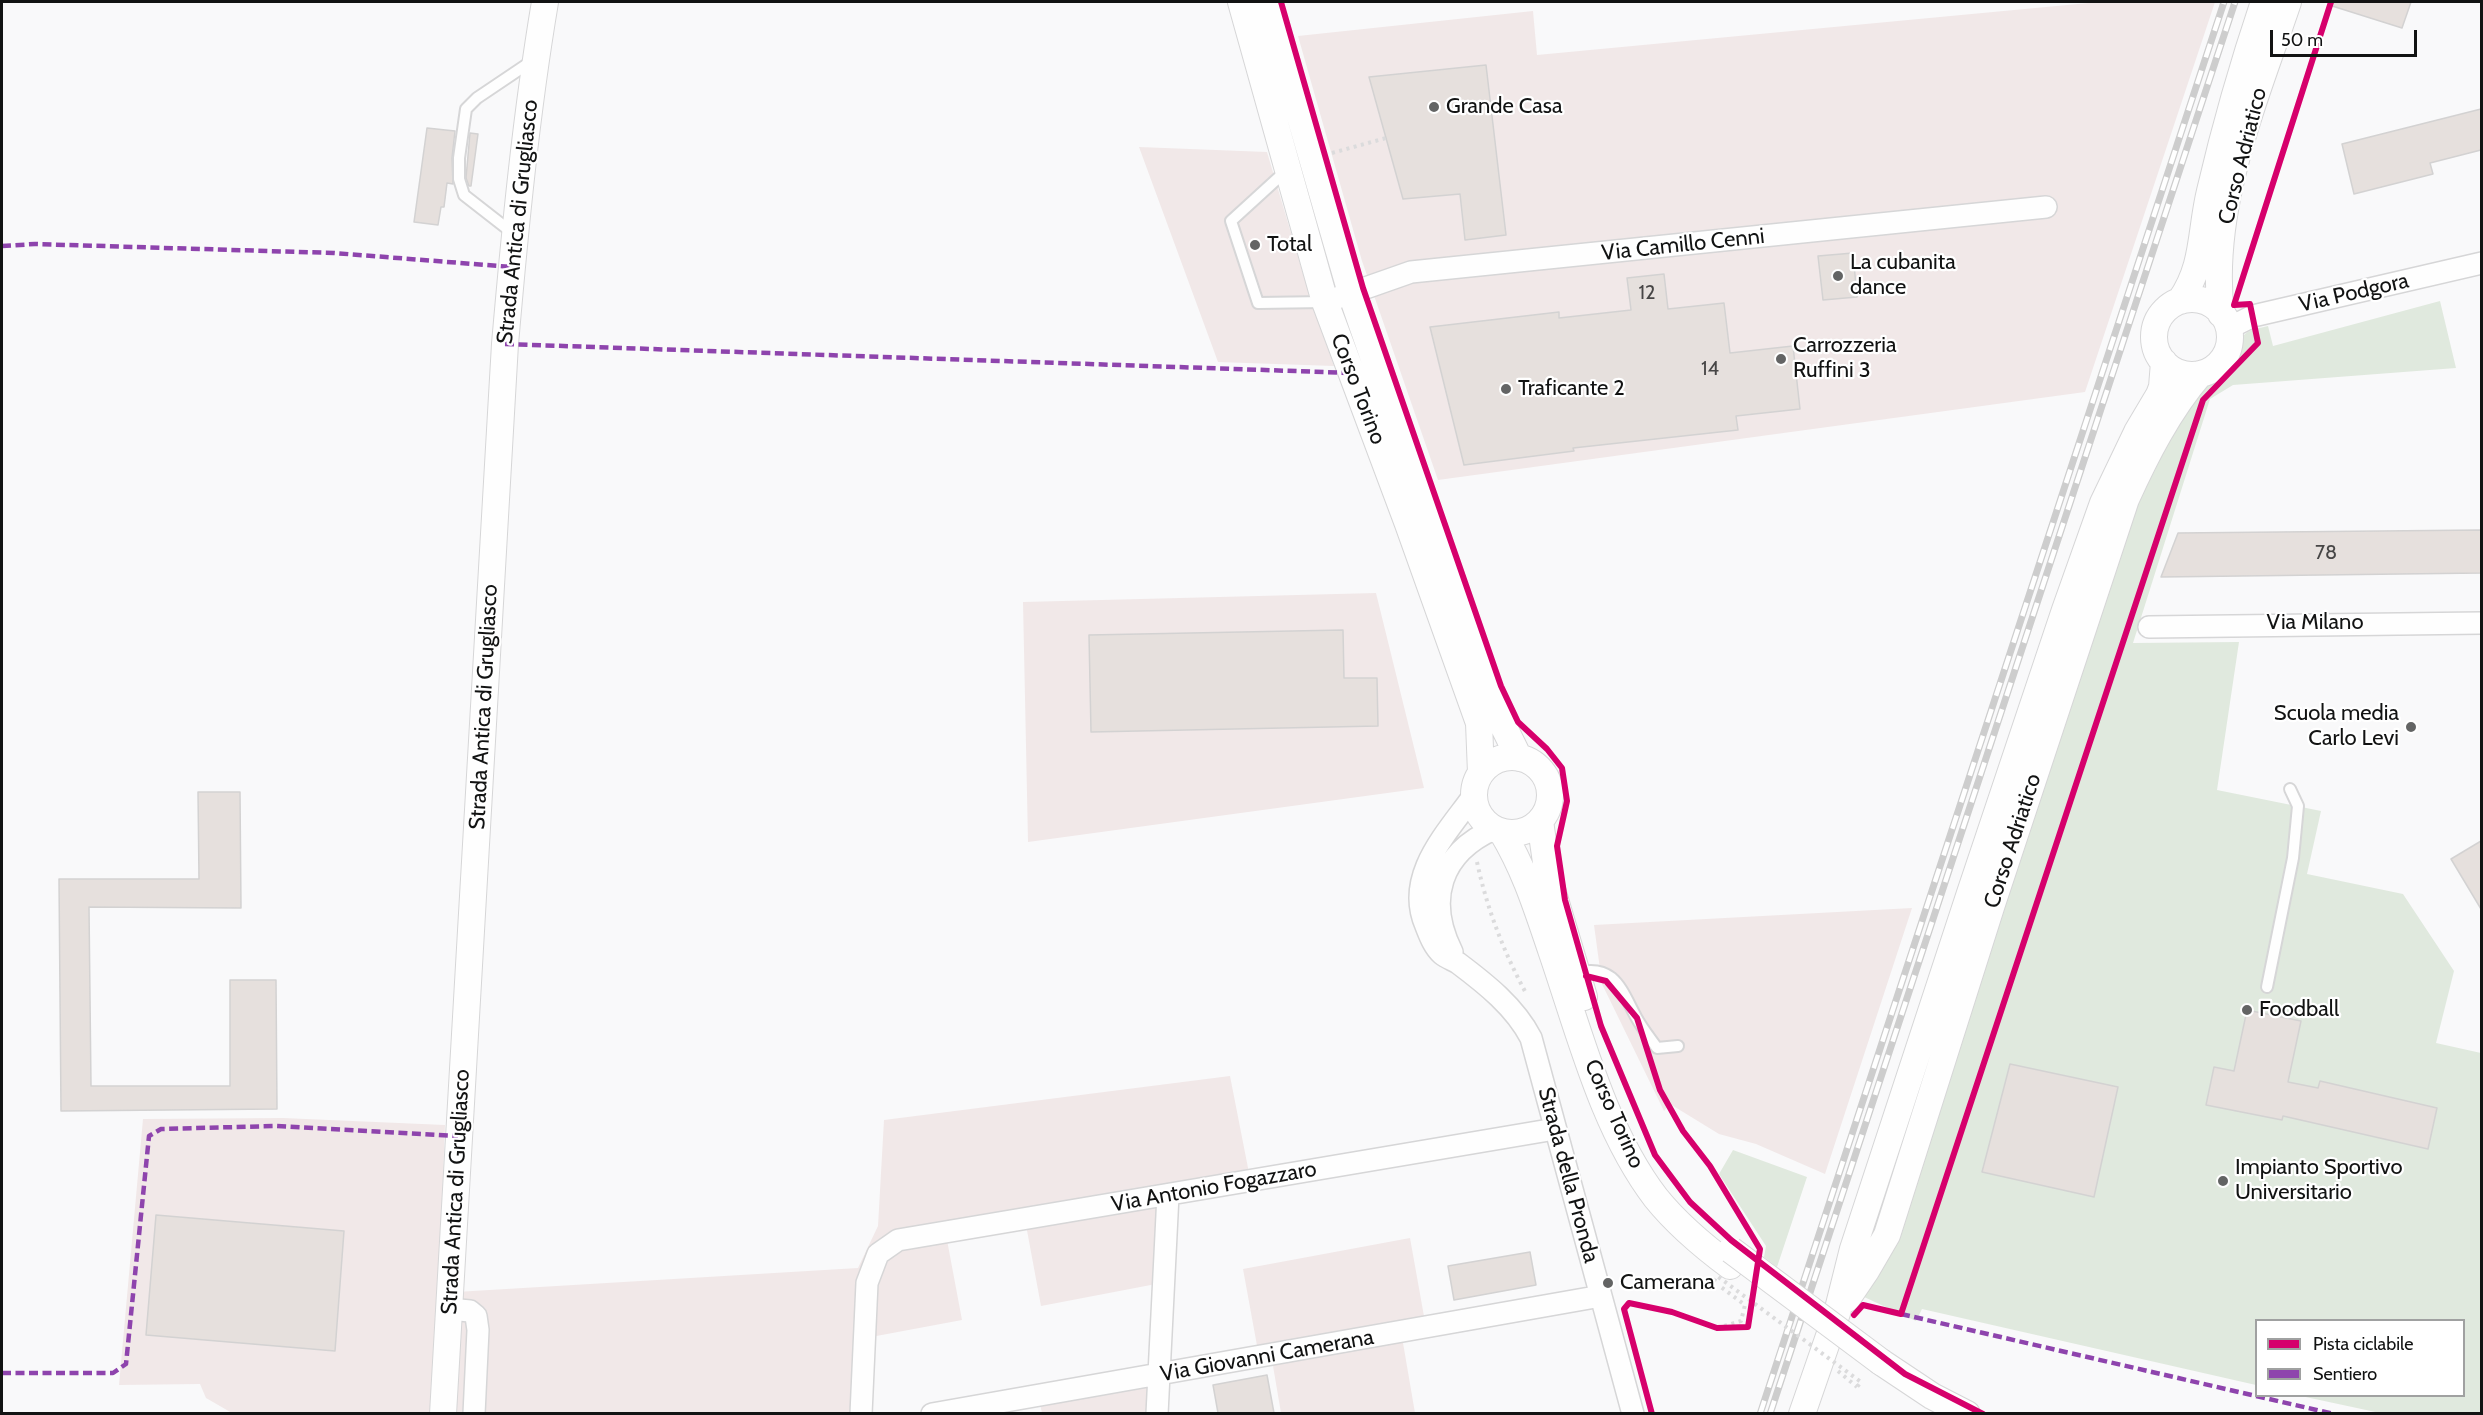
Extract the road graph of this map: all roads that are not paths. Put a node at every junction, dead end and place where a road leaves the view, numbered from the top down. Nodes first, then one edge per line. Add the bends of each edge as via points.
1 (544, 2) edge
2 (1241, 2) edge
3 (1267, 2) edge
4 (2264, 2) edge
5 (2288, 2) edge
6 (535, 59) junction
7 (1288, 169) junction
8 (2046, 207) dead end
9 (515, 234) junction
10 (2481, 263) edge
11 (1351, 293) junction
12 (2180, 301) junction
13 (1325, 302) junction
14 (2225, 321) junction
15 (2164, 362) junction
16 (2200, 374) junction
17 (2481, 623) edge
18 (2149, 627) dead end
19 (1519, 758) junction
20 (1478, 784) junction
21 (2290, 789) dead end
22 (1540, 820) junction
23 (1498, 831) junction
24 (1981, 899) junction
25 (1457, 963) junction
26 (1569, 975) junction
27 (2266, 987) dead end
28 (1678, 1046) dead end
29 (1555, 1129) junction
30 (1168, 1195) junction
31 (1725, 1266) junction
32 (1601, 1296) junction
33 (450, 1302) junction
34 (1159, 1375) junction
35 (1871, 1375) junction
36 (443, 1413) edge
37 (474, 1413) edge
38 (861, 1413) edge
39 (932, 1413) edge
40 (1157, 1413) edge
41 (1633, 1413) edge
42 (1802, 1413) edge
43 (1934, 1413) edge
44 (1967, 1413) edge

1 - 6 street, Strada Antica di Grugliasco
2 - 7 street, Corso Torino
3 - 11 street, Corso Torino
4 - 12 street, Corso Adriatico via 2237,85 2209,195 2199,267
5 - 14 street, Corso Adriatico via 2232,182 2220,258 2219,295
6 - 9 street, Strada Antica di Grugliasco
6 - 9 lane via 466,109 459,158 459,179 465,195
7 - 13 street, Corso Torino
7 - 13 lane via 1231,221 1258,303
8 - 11 street, Via Camillo Cenni via 1411,272
9 - 33 street, Strada Antica di Grugliasco
10 - 14 street, Via Podgora
11 - 13 street, Via Camillo Cenni
11 - 19 street, Corso Torino via 1499,717
12 - 14 street via 2204,300 2215,306
12 - 15 street, Corso Adriatico via 2164,310 2155,329 2156,347
13 - 20 street, Corso Torino via 1479,723
14 - 16 street, Corso Adriatico via 2230,335 2225,355 2217,365
15 - 16 street via 2181,373
15 - 24 street, Corso Adriatico via 2159,396 2103,503
16 - 24 street, Corso Adriatico via 2157,438 2126,499
17 - 18 street, Via Milano
19 - 20 street via 1502,758 1490,764
19 - 22 street, Corso Torino via 1539,769 1548,782 1549,802
20 - 23 street, Corso Torino via 1476,808 1482,820
20 - 25 street, Strada della Pronda via 1431,857 1420,890 1421,911 1431,938 1442,954
21 - 27 lane via 2298,806 2293,858
22 - 23 street via 1523,832
22 - 26 street, Corso Torino
23 - 25 street, Strada della Pronda via 1477,836 1460,851 1439,891 1442,927
23 - 26 street, Corso Torino via 1528,880
24 - 42 street, Corso Adriatico via 1853,1249 1837,1313
25 - 29 street, Strada della Pronda via 1522,1021 1531,1038
26 - 28 lane via 1600,971 1610,975 1626,994 1657,1048
26 - 31 street, Corso Torino via 1644,1151
29 - 30 street, Via Antonio Fogazzaro
29 - 32 street, Strada della Pronda
30 - 34 street
30 - 38 street, Via Antonio Fogazzaro via 898,1240 878,1254 867,1283
31 - 35 street, Corso Torino, bridge
31 - 35 street, Corso Torino
32 - 34 street, Via Giovanni Camerana
32 - 41 street, Strada della Pronda
33 - 36 street, Strada Antica di Grugliasco
33 - 37 street via 476,1316
34 - 39 street, Via Giovanni Camerana
34 - 40 street
35 - 43 street, Corso Torino
35 - 44 street, Corso Torino

